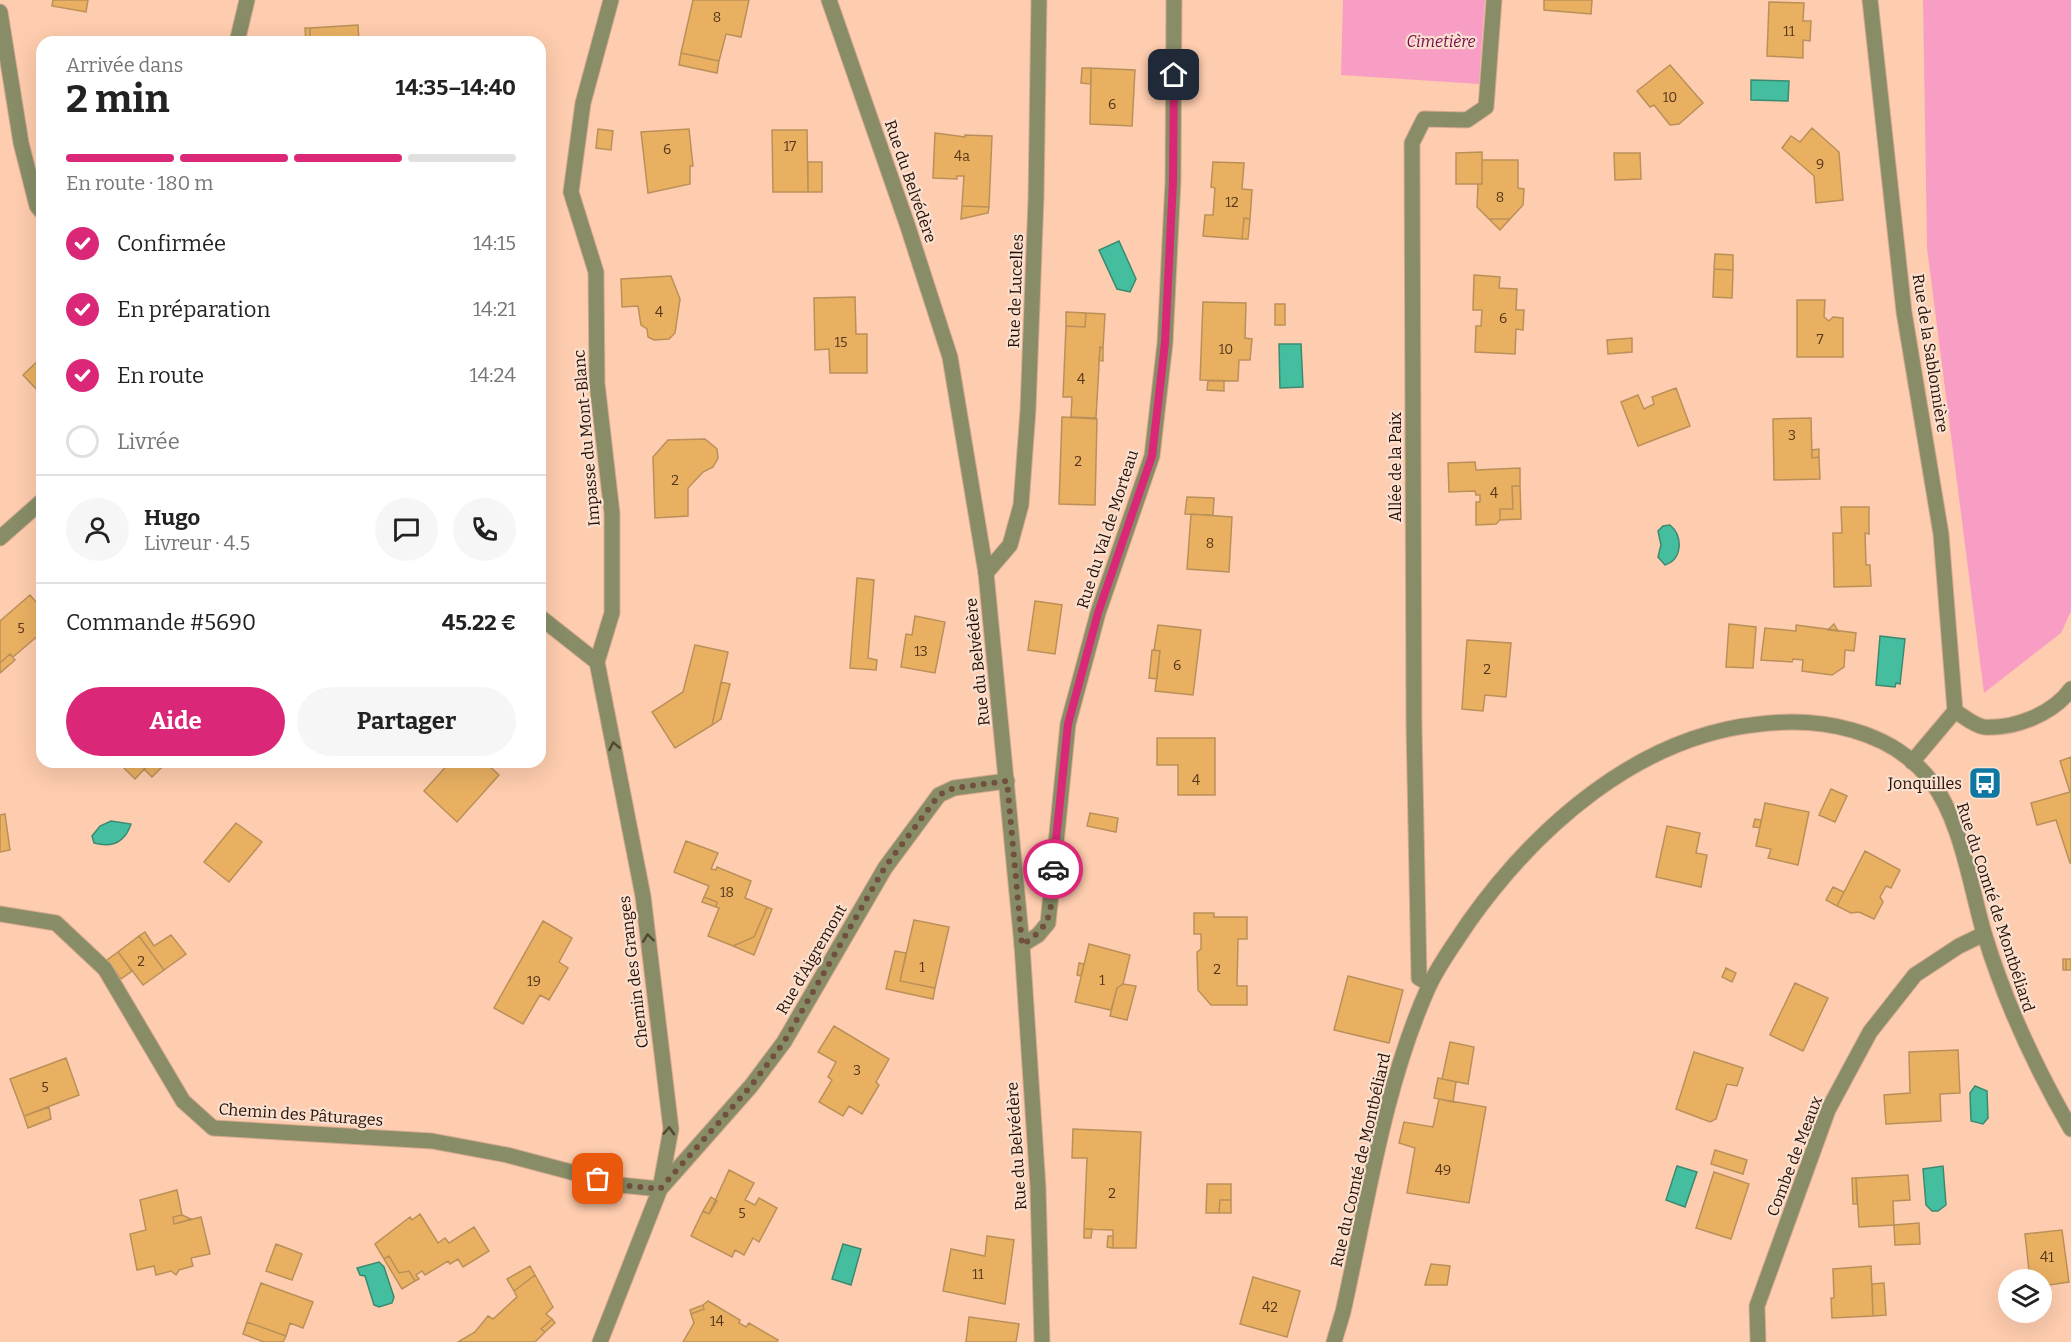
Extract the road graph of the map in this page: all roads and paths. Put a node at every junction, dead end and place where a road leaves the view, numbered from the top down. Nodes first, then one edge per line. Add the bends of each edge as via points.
1 (247, 0) edge
2 (611, 0) edge
3 (829, 0) edge
4 (1039, 0) edge
5 (1174, 0) edge
6 (1494, 0) edge
7 (1870, 0) edge
8 (0, 12) edge
9 (238, 36) edge
10 (36, 202) edge
11 (36, 506) edge
12 (0, 538) edge
13 (986, 573) junction
14 (546, 623) edge
15 (597, 662) junction
16 (2071, 689) edge
17 (1955, 711) junction
18 (1912, 762) junction
19 (1007, 781) junction
20 (0, 914) edge
21 (1984, 934) junction
22 (1022, 945) junction
23 (1430, 984) junction
24 (2070, 1127) edge
25 (660, 1189) junction
26 (600, 1342) edge
27 (1042, 1342) edge
28 (1334, 1342) edge
29 (1758, 1342) edge

1 - 9 street
2 - 15 street, Impasse du Mont-Blanc via 583,102 571,192 596,272 597,383 612,513 612,613
3 - 13 street, Rue du Belvédère via 950,357
4 - 13 street, Rue de Lucelles via 1035,233 1021,505 1010,545
5 - 22 street, Rue du Val de Morteau via 1173,181 1165,343 1152,456 1098,613 1068,724 1048,923
6 - 23 street, Allée de la Paix via 1486,107 1467,120 1424,119 1412,143 1418,966 1419,978
7 - 17 street, Rue de la Sablonnière via 1904,312 1941,534
8 - 10 street via 21,143
11 - 12 street
13 - 19 street, Rue du Belvédère
14 - 15 street
25 -> 15 street, Chemin des Granges via 671,1128 643,896
16 - 17 street via 2028,722 1982,727
17 - 18 street
18 - 21 street, Rue du Comté de Montbéliard via 1931,781 1949,813
18 - 23 street, Rue du Comté de Montbéliard via 1876,738 1834,724 1794,720 1706,734 1655,754 1610,779 1541,837 1490,893
19 - 22 street, Rue du Belvédère
19 - 25 street, Rue d'Aigremont via 954,788 939,795 885,867 784,1042 751,1086
20 - 25 street, Chemin des Pâturages via 56,923 105,969 183,1101 213,1128 432,1141 507,1155 620,1185
21 - 24 street, Rue du Comté de Montbéliard via 2014,1019
21 - 29 street, Combe de Meaux via 1915,975 1870,1032 1828,1110 1808,1164 1757,1306
22 - 27 street, Rue du Belvédère via 1038,1188
23 - 28 street, Rue du Comté de Montbéliard via 1398,1069
25 - 26 street, Chemin des Granges

